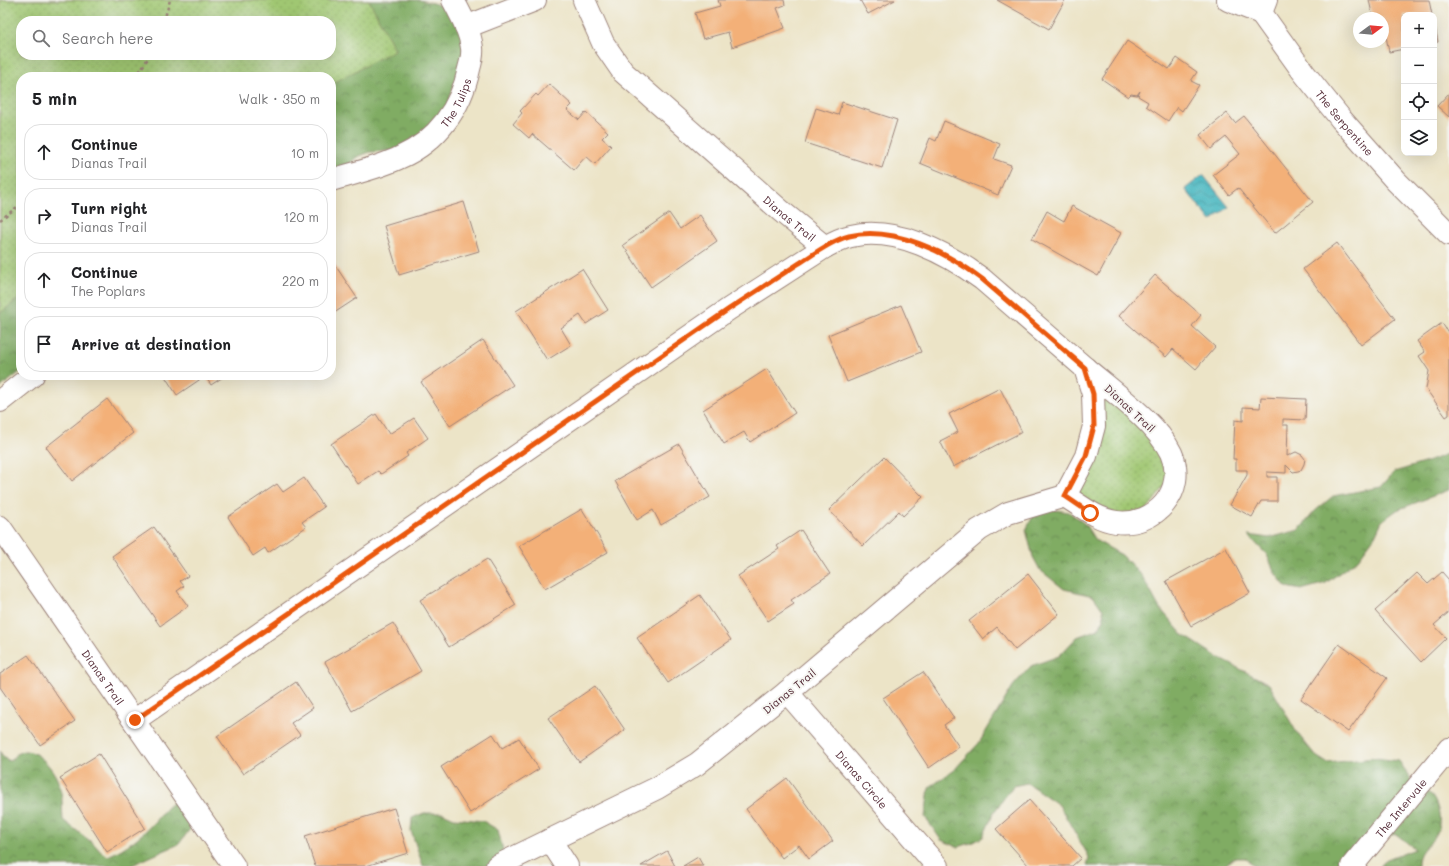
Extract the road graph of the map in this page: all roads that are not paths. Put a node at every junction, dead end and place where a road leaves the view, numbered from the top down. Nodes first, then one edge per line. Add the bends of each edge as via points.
1 (453, 0) edge
2 (535, 0) edge
3 (584, 0) edge
4 (1228, 0) edge
5 (1263, 6) edge
6 (466, 27) junction
7 (336, 178) edge
8 (1449, 234) edge
9 (825, 246) junction
10 (1085, 368) junction
11 (27, 380) edge
12 (0, 401) edge
13 (1065, 496) junction
14 (0, 527) edge
15 (787, 692) junction
16 (135, 720) junction
17 (1449, 749) edge
18 (550, 840) junction
19 (234, 866) edge
20 (497, 866) edge
21 (567, 866) edge
22 (937, 866) edge
23 (1352, 866) edge

1 - 6 street
2 - 6 street
3 - 9 street, Dianas Trail via 603,43 623,72 781,211
4 - 5 street
5 - 8 street, The Serpentine via 1304,73 1341,119 1396,181
6 - 7 street, The Tulips via 471,42 472,58 465,88 447,121 429,140 401,158
9 - 10 street, Dianas Trail via 850,236 871,234 913,242 942,253 982,279
9 - 16 street via 729,309
10 - 13 street, Dianas Trail via 1093,394 1094,426 1086,456
10 - 13 street, Dianas Trail via 1148,423 1162,439 1174,461 1175,483 1171,495 1158,511 1149,518 1127,523 1090,513
11 - 12 street
13 - 15 street, Dianas Trail via 1008,513 979,530
14 - 16 street, Dianas Trail
15 - 18 street, Dianas Trail via 697,764
15 - 22 street, Dianas Circle
16 - 19 street, Dianas Trail
17 - 23 street, The Intervale
18 - 20 street, Dianas Trail
18 - 21 street

